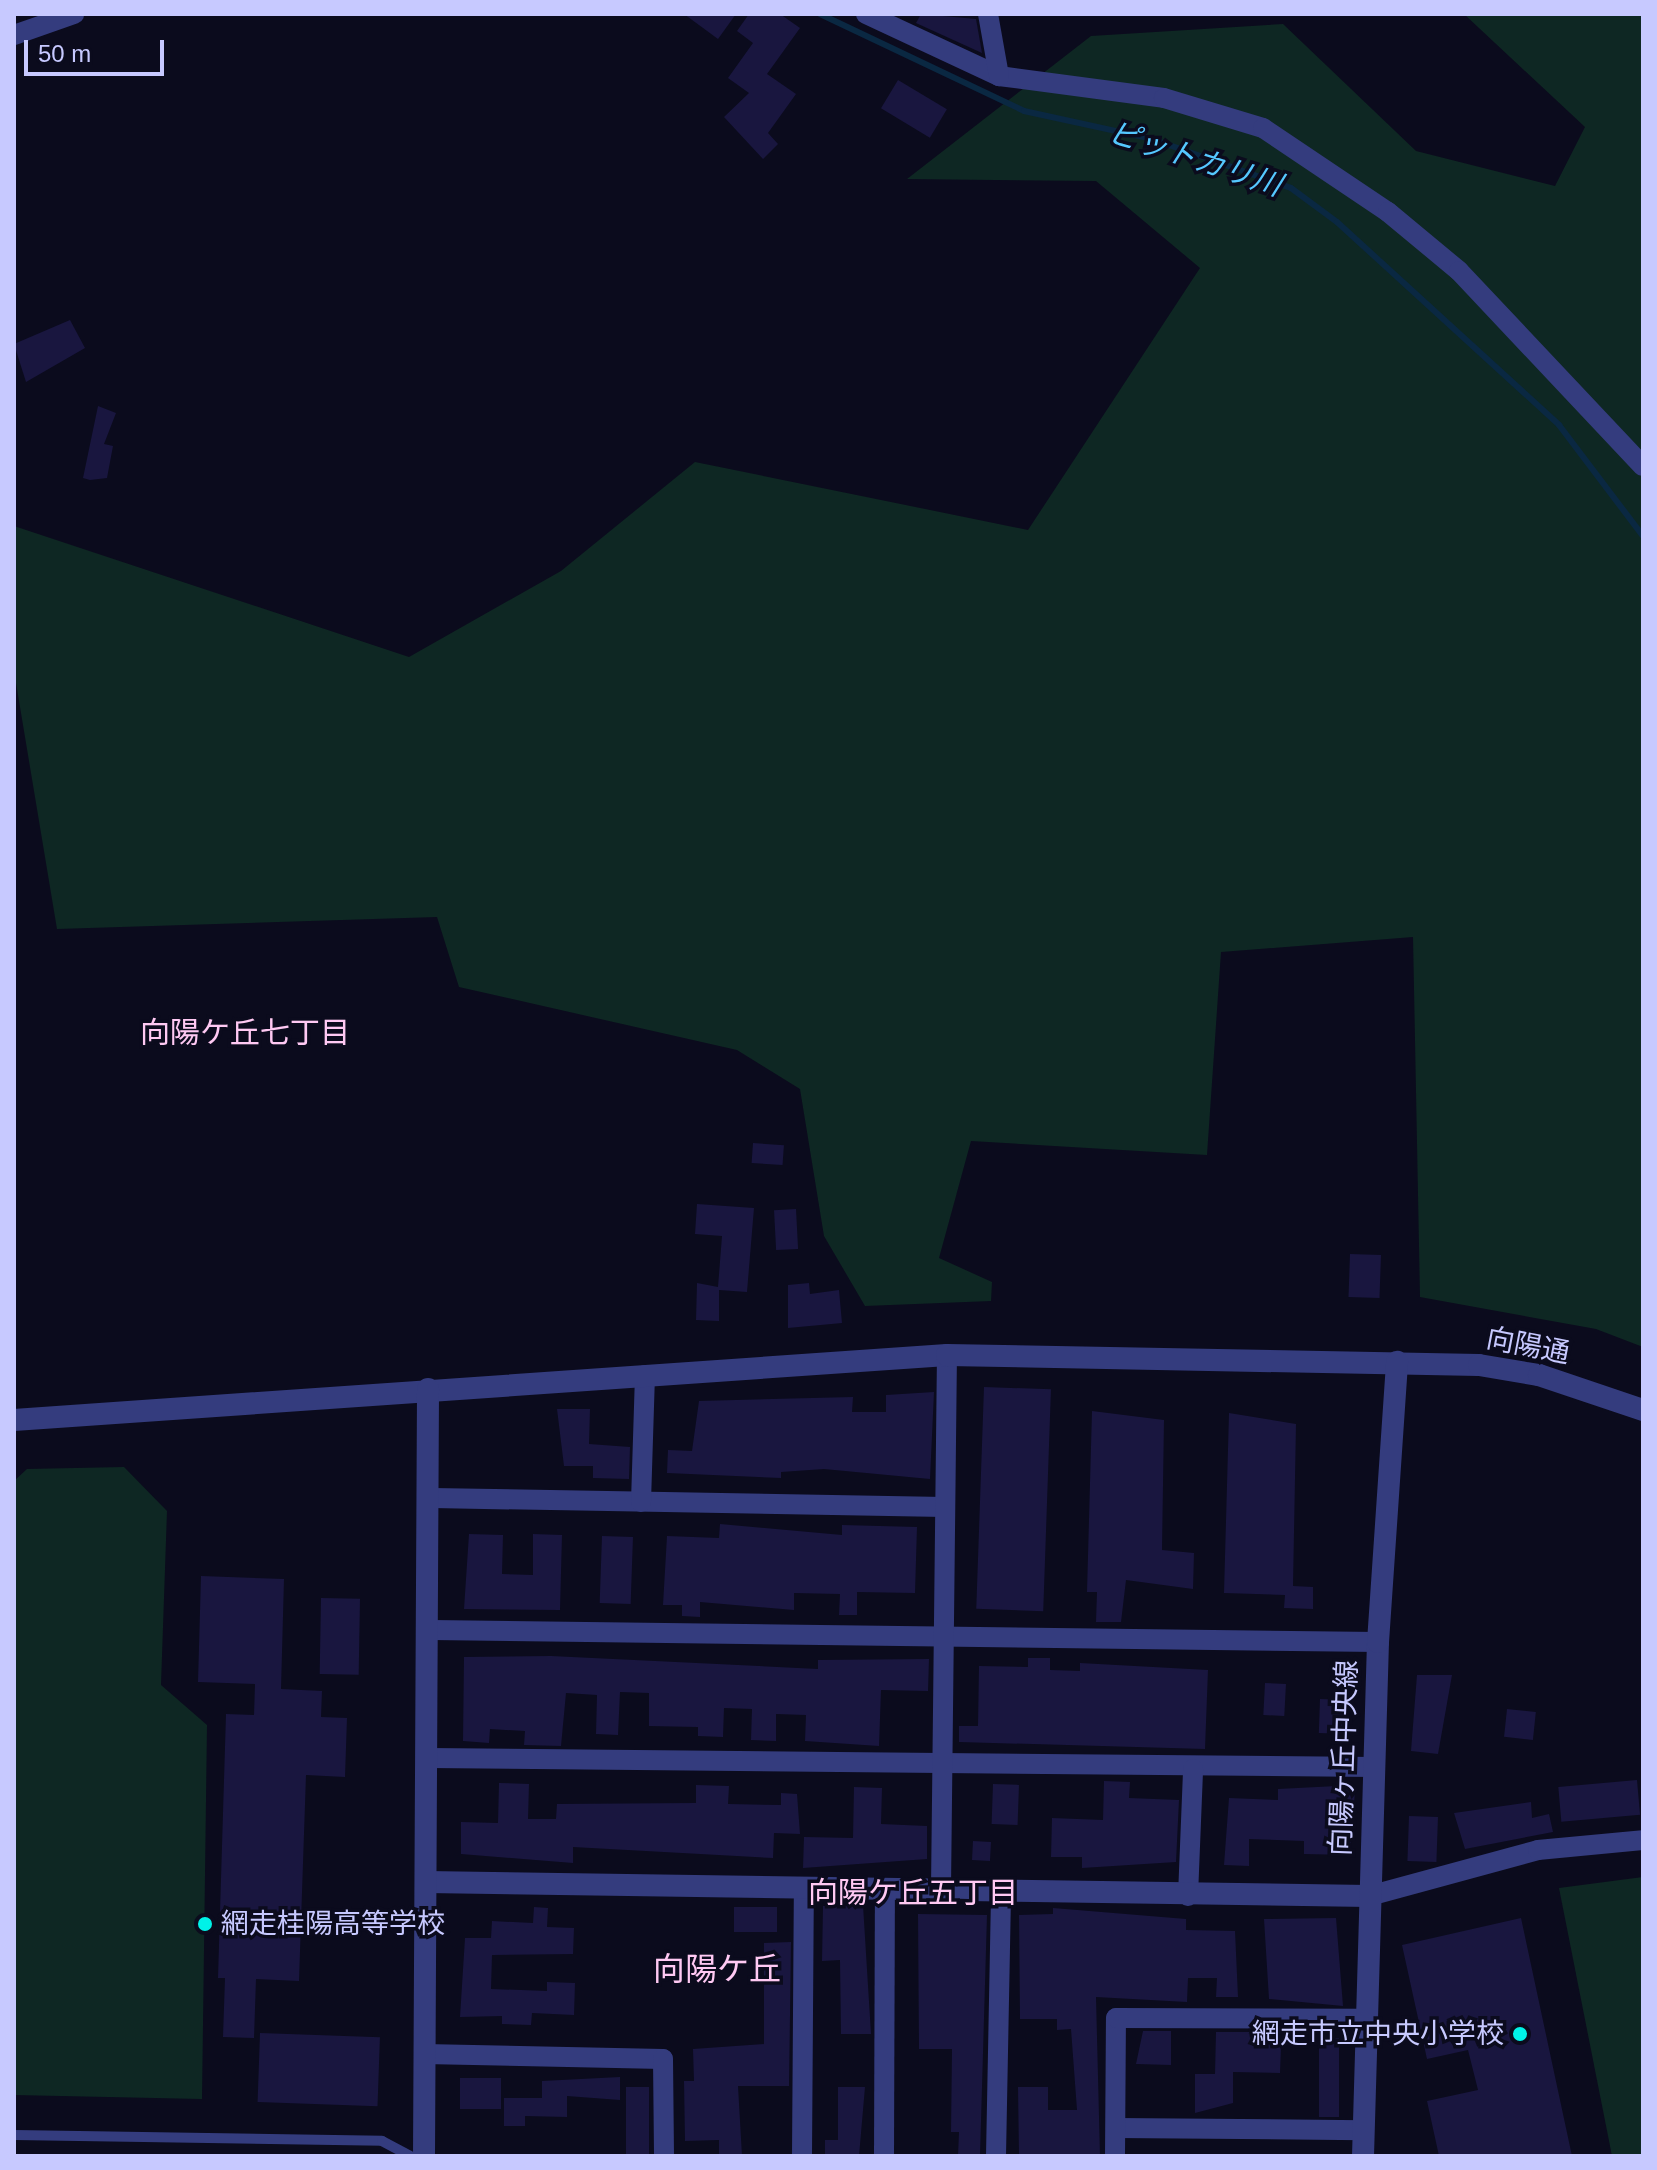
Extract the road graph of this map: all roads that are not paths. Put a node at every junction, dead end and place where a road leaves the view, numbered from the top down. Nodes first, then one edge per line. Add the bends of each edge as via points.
1 (74, 14) edge
2 (866, 14) edge
3 (988, 14) edge
4 (14, 35) edge
5 (999, 76) junction
6 (1643, 466) edge
7 (947, 1355) junction
8 (1397, 1362) junction
9 (645, 1375) junction
10 (428, 1389) junction
11 (1643, 1410) edge
12 (14, 1420) edge
13 (432, 1498) junction
14 (641, 1502) junction
15 (945, 1507) junction
16 (431, 1630) junction
17 (943, 1637) junction
18 (1378, 1642) junction
19 (429, 1758) junction
20 (944, 1763) junction
21 (1375, 1767) junction
22 (1193, 1769) junction
23 (1643, 1840) edge
24 (426, 1882) junction
25 (804, 1889) junction
26 (941, 1889) junction
27 (885, 1890) junction
28 (1001, 1891) junction
29 (1188, 1896) junction
30 (1369, 1896) junction
31 (1366, 2019) junction
32 (424, 2054) junction
33 (1116, 2128) junction
34 (1364, 2130) junction
35 (14, 2135) edge
36 (410, 2156) edge
37 (424, 2156) edge
38 (664, 2156) edge
39 (802, 2156) edge
40 (884, 2156) edge
41 (996, 2156) edge
42 (1115, 2156) edge
43 (1363, 2156) edge

1 - 4 street
2 - 5 street
3 - 5 street
5 - 6 street via 1039,76 1206,107 1290,145 1459,271
7 - 8 street, 向陽通
7 - 9 street, 向陽通
7 - 15 street
8 - 11 street, 向陽通 via 1539,1375
8 - 18 street, 向陽ヶ丘中央線
9 - 10 street, 向陽通
9 - 14 street
10 - 12 street, 向陽通
10 - 13 street
13 - 14 street
13 - 16 street
14 - 15 street
15 - 17 street
16 - 17 street
16 - 19 street
17 - 18 street
17 - 20 street
18 - 21 street, 向陽ヶ丘中央線
19 - 20 street
19 - 24 street
20 - 22 street
20 - 26 street
21 - 22 street
21 - 30 street, 向陽ヶ丘中央線
22 - 29 street
23 - 30 street via 1538,1850
24 - 25 street
24 - 32 street
25 - 27 street
25 - 39 street
26 - 27 street
26 - 28 street
27 - 40 street
28 - 29 street
28 - 41 street
29 - 30 street
30 - 31 street, 向陽ヶ丘中央線
31 - 33 street via 1116,2018
31 - 34 street, 向陽ヶ丘中央線
32 - 37 street
32 - 38 street via 663,2059
33 - 34 street
33 - 42 street
34 - 43 street, 向陽ヶ丘中央線
35 - 36 lane via 382,2141

